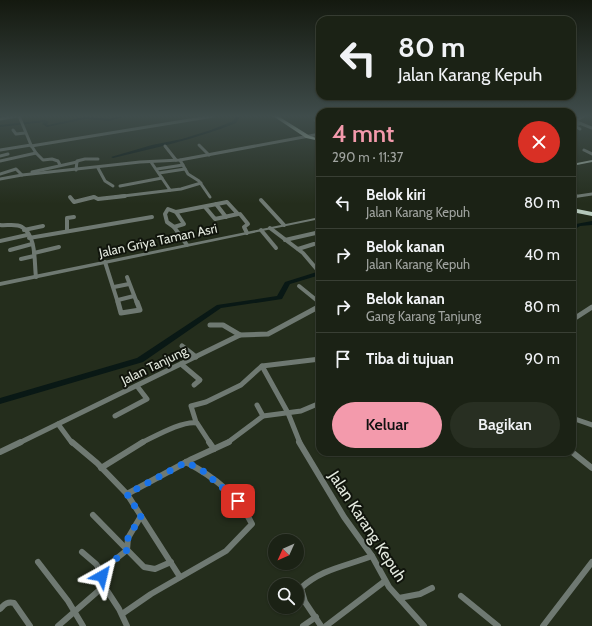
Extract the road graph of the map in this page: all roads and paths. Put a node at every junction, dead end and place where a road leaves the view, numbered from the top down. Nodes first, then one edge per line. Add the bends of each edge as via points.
1 (36, 145) edge
2 (199, 145) dead end
3 (260, 145) edge
4 (31, 146) junction
5 (165, 146) dead end
6 (0, 150) edge
7 (584, 150) dead end
8 (36, 153) junction
9 (8, 154) dead end
10 (592, 154) edge
11 (209, 155) junction
12 (0, 156) edge
13 (98, 159) dead end
14 (178, 160) junction
15 (0, 161) edge
16 (592, 161) edge
17 (77, 162) junction
18 (151, 162) junction
19 (576, 164) edge
20 (60, 165) junction
21 (184, 167) junction
22 (98, 168) junction
23 (157, 169) junction
24 (76, 170) junction
25 (159, 173) junction
26 (0, 174) edge
27 (21, 175) junction
28 (162, 178) junction
29 (0, 179) edge
30 (201, 183) junction
31 (113, 186) dead end
32 (120, 186) dead end
33 (168, 190) junction
34 (592, 194) edge
35 (169, 196) dead end
36 (576, 196) edge
37 (70, 197) dead end
38 (210, 197) dead end
39 (261, 200) dead end
40 (216, 204) junction
41 (204, 207) junction
42 (576, 211) edge
43 (176, 212) junction
44 (240, 214) dead end
45 (592, 214) edge
46 (74, 217) dead end
47 (152, 217) dead end
48 (226, 217) junction
49 (316, 219) edge
50 (0, 225) edge
51 (284, 225) junction
52 (44, 226) dead end
53 (174, 227) junction
54 (270, 228) junction
55 (24, 230) junction
56 (261, 230) junction
57 (67, 231) junction
58 (247, 233) junction
59 (316, 233) edge
60 (28, 236) junction
61 (285, 240) junction
62 (0, 241) edge
63 (32, 244) junction
64 (314, 244) dead end
65 (187, 245) junction
66 (59, 247) dead end
67 (276, 248) dead end
68 (298, 249) junction
69 (10, 250) dead end
70 (34, 254) junction
71 (21, 259) dead end
72 (105, 262) junction
73 (316, 268) edge
74 (36, 277) junction
75 (126, 277) dead end
76 (0, 283) edge
77 (129, 284) junction
78 (299, 286) dead end
79 (114, 287) junction
80 (134, 296) junction
81 (118, 300) junction
82 (316, 301) edge
83 (316, 307) edge
84 (592, 307) edge
85 (576, 317) edge
86 (210, 325) dead end
87 (240, 336) junction
88 (182, 346) dead end
89 (196, 357) junction
90 (316, 360) edge
91 (181, 364) junction
92 (262, 366) junction
93 (194, 385) dead end
94 (137, 386) junction
95 (316, 404) edge
96 (256, 405) dead end
97 (288, 413) junction
98 (115, 416) dead end
99 (263, 416) junction
100 (576, 419) edge
101 (196, 422) junction
102 (58, 424) junction
103 (592, 425) edge
104 (214, 448) junction
105 (0, 452) edge
106 (576, 455) edge
107 (186, 462) junction
108 (101, 468) junction
109 (592, 468) edge
110 (127, 494) junction
111 (93, 515) dead end
112 (141, 516) junction
113 (127, 550) junction
114 (82, 552) dead end
115 (372, 556) junction
116 (38, 562) dead end
117 (171, 562) junction
118 (592, 562) edge
119 (101, 571) junction
120 (180, 577) junction
121 (385, 581) junction
122 (104, 586) junction
123 (432, 588) dead end
124 (461, 596) dead end
125 (399, 598) junction
126 (0, 609) edge
127 (75, 612) junction
128 (122, 614) junction
129 (316, 618) junction
130 (30, 626) edge
131 (58, 626) edge
132 (83, 626) edge
133 (127, 626) edge
134 (303, 626) edge
135 (321, 626) edge
136 (326, 626) edge
137 (424, 626) edge
138 (498, 626) edge
139 (543, 626) edge

1 - 4 street
2 - 11 street
3 - 11 street
4 - 6 street
4 - 8 street
5 - 14 street
7 - 10 street
8 - 15 street
8 - 20 street via 44,160 58,161
9 - 12 street
11 - 14 street
13 - 17 street via 83,159
14 - 18 street
14 - 21 street
16 - 19 main road
17 - 20 street
17 - 24 street
18 - 22 street
18 - 23 street
20 - 27 street
21 - 23 street
21 - 25 street
21 - 30 street
22 - 24 street
22 - 31 street via 105,181
23 - 25 street
24 - 27 street
25 - 28 street
26 - 27 street via 17,169
27 - 29 street
28 - 32 street
28 - 33 street
30 - 33 street
30 - 38 street
33 - 35 street
33 - 37 street via 148,196 98,199 94,197 74,202
34 - 36 street
39 - 51 street
40 - 41 street
40 - 48 street
40 - 48 street via 228,202 238,214
41 - 43 street
41 - 48 street via 214,219
42 - 45 main road
43 - 53 street via 184,224
43 - 53 street via 168,209 165,214 165,219
44 - 58 street via 248,224 244,227
46 - 57 street via 67,218
47 - 57 street
49 - 51 street, Jalan Griya Taman Asri
50 - 55 street via 17,226
51 - 54 street, Jalan Griya Taman Asri
52 - 55 street
53 - 65 street
54 - 56 street, Jalan Griya Taman Asri
54 - 61 street
55 - 60 street
56 - 58 street, Jalan Griya Taman Asri
56 - 67 street
57 - 60 street
58 - 65 street, Jalan Griya Taman Asri
59 - 61 street
60 - 62 street
60 - 63 street
61 - 68 street
63 - 69 street
63 - 70 street
64 - 68 street
65 - 72 street, Jalan Griya Taman Asri
66 - 70 street
68 - 73 street
70 - 71 street
70 - 74 street
72 - 74 street, Jalan Griya Taman Asri
72 - 79 street
74 - 76 street, Jalan Griya Taman Asri
75 - 77 street
77 - 79 street
77 - 80 street
78 - 82 street
79 - 81 street
80 - 81 street
80 - 81 street via 140,310 136,312 121,313
83 - 87 street, Jalan Tanjung via 268,334
84 - 85 street
86 - 87 street via 225,325
87 - 89 street, Jalan Tanjung
88 - 89 street
89 - 91 street, Jalan Tanjung
90 - 92 street
91 - 93 street via 200,380
91 - 94 street, Jalan Tanjung
92 - 97 street, Jalan Karang Kepuh
92 - 101 street via 241,385 192,406
94 - 98 street via 147,399
94 - 102 street, Jalan Tanjung
95 - 97 street
96 - 99 street
97 - 99 street
97 - 115 street, Jalan Karang Kepuh via 301,446 344,517
99 - 104 street via 236,437
100 - 103 street
101 - 104 street
101 - 108 street via 173,428 138,444
102 - 105 street, Jalan Tanjung
102 - 108 street via 75,446
104 - 107 street
106 - 109 street
107 - 110 street
107 - 120 street via 202,470 228,492 247,511 252,524 226,551
108 - 110 street
110 - 112 street
111 - 113 street
112 - 113 street via 128,538
112 - 117 street
113 - 117 street via 144,568 155,569
113 - 119 street
114 - 119 street
115 - 121 street, Jalan Karang Kepuh
115 - 129 street via 356,563 323,571 301,588 300,592
116 - 127 street
117 - 120 street
118 - 139 street
119 - 122 street
120 - 128 street
121 - 125 street, Jalan Karang Kepuh
121 - 136 street
122 - 127 street
122 - 128 street
123 - 125 street via 420,594
124 - 138 street
125 - 137 street, Jalan Karang Kepuh
126 - 130 street via 5,604 14,603
127 - 131 street
127 - 132 street
128 - 133 street
129 - 134 street
129 - 135 street

